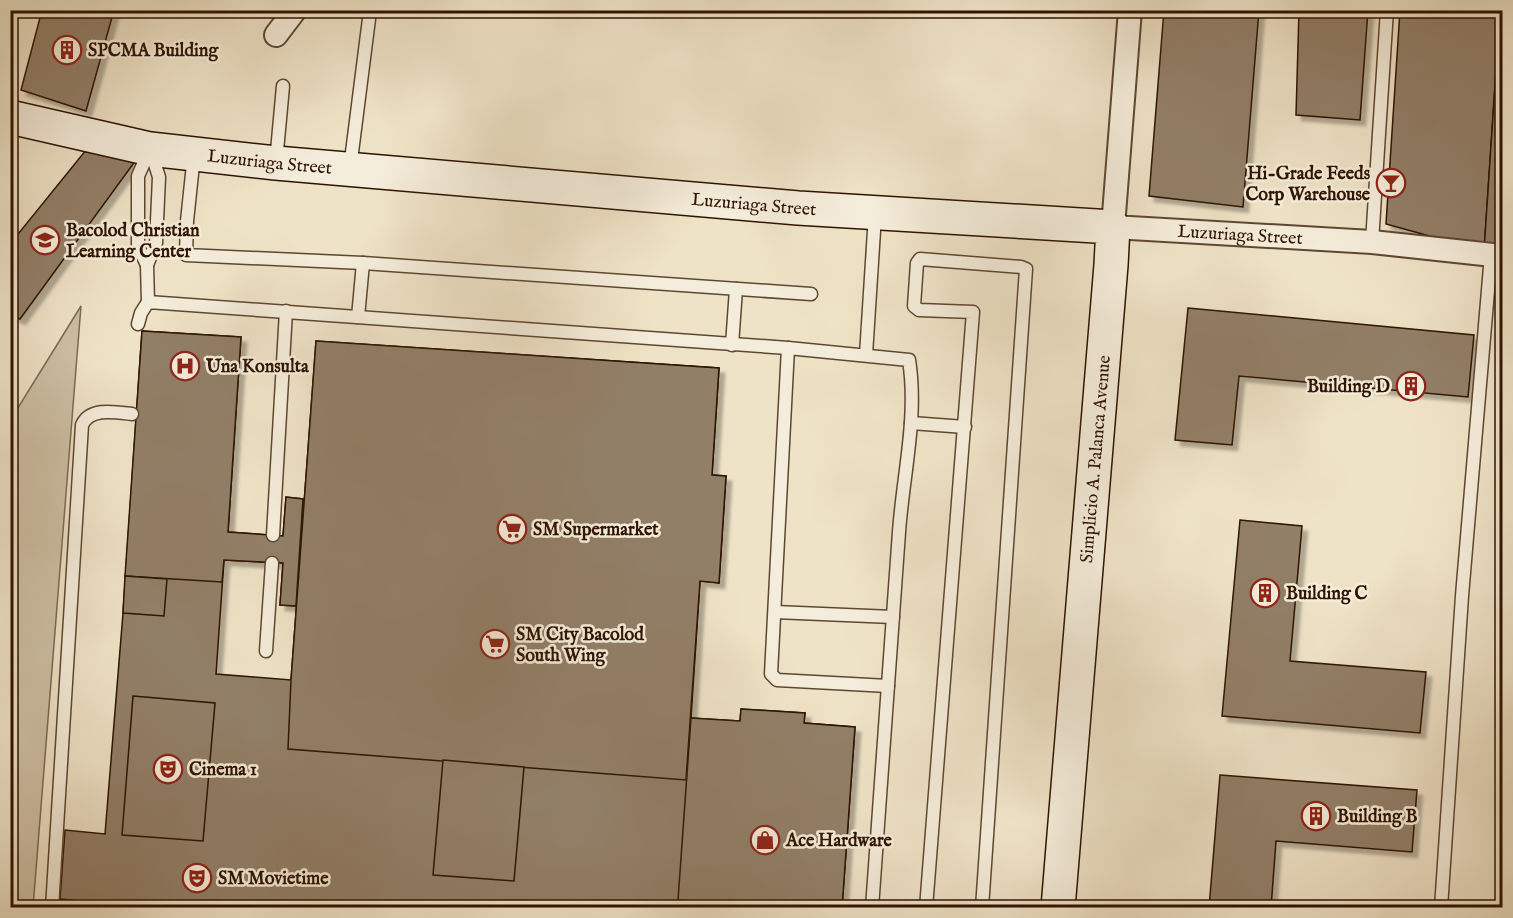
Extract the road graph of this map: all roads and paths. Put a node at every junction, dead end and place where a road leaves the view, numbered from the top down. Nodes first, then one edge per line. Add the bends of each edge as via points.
1 (295, 10) edge
2 (1130, 10) edge
3 (1387, 10) edge
4 (370, 11) edge
5 (276, 35) dead end
6 (282, 86) dead end
7 (10, 117) edge
8 (150, 149) junction
9 (194, 154) junction
10 (276, 163) junction
11 (350, 169) junction
12 (876, 211) junction
13 (1113, 227) junction
14 (1372, 242) junction
15 (1497, 256) edge
16 (363, 263) junction
17 (147, 265) junction
18 (736, 289) junction
19 (811, 294) dead end
20 (148, 302) junction
21 (286, 311) junction
22 (358, 317) junction
23 (138, 324) dead end
24 (732, 345) junction
25 (788, 348) junction
26 (866, 355) junction
27 (132, 414) dead end
28 (911, 423) junction
29 (965, 427) junction
30 (273, 535) dead end
31 (272, 563) dead end
32 (775, 612) junction
33 (893, 617) junction
34 (266, 651) dead end
35 (888, 686) junction
36 (52, 908) edge
37 (872, 908) edge
38 (926, 908) edge
39 (982, 908) edge
40 (1058, 908) edge
41 (1441, 908) edge

1 - 5 street
2 - 13 street, Simplicio A. Palanca Avenue
3 - 14 lane
4 - 11 lane
6 - 10 lane
7 - 8 street, Luzuriaga Street
8 - 9 street, Luzuriaga Street
8 - 17 lane via 159,177 156,243
8 - 17 lane via 138,176 138,246
9 - 10 street, Luzuriaga Street
9 - 16 lane via 186,255
10 - 11 street, Luzuriaga Street
11 - 12 street, Luzuriaga Street via 798,208
12 - 13 street, Luzuriaga Street
12 - 26 lane
13 - 14 street, Luzuriaga Street
13 - 40 street, Simplicio A. Palanca Avenue
14 - 15 street, Luzuriaga Street
15 - 41 lane via 1462,607
16 - 18 lane
16 - 22 lane
17 - 20 lane
18 - 19 lane
18 - 24 lane
20 - 21 lane
20 - 23 lane
21 - 22 lane
21 - 30 lane
22 - 24 lane
24 - 25 lane
25 - 26 lane
25 - 32 lane
26 - 28 lane via 909,360
27 - 36 lane via 94,413 82,425
28 - 29 lane
28 - 33 lane
29 - 38 lane
29 - 39 lane via 973,312 920,310 914,306 920,259 1026,269
31 - 34 lane
32 - 33 lane
32 - 35 lane via 771,674 775,679
33 - 35 lane
35 - 37 lane

